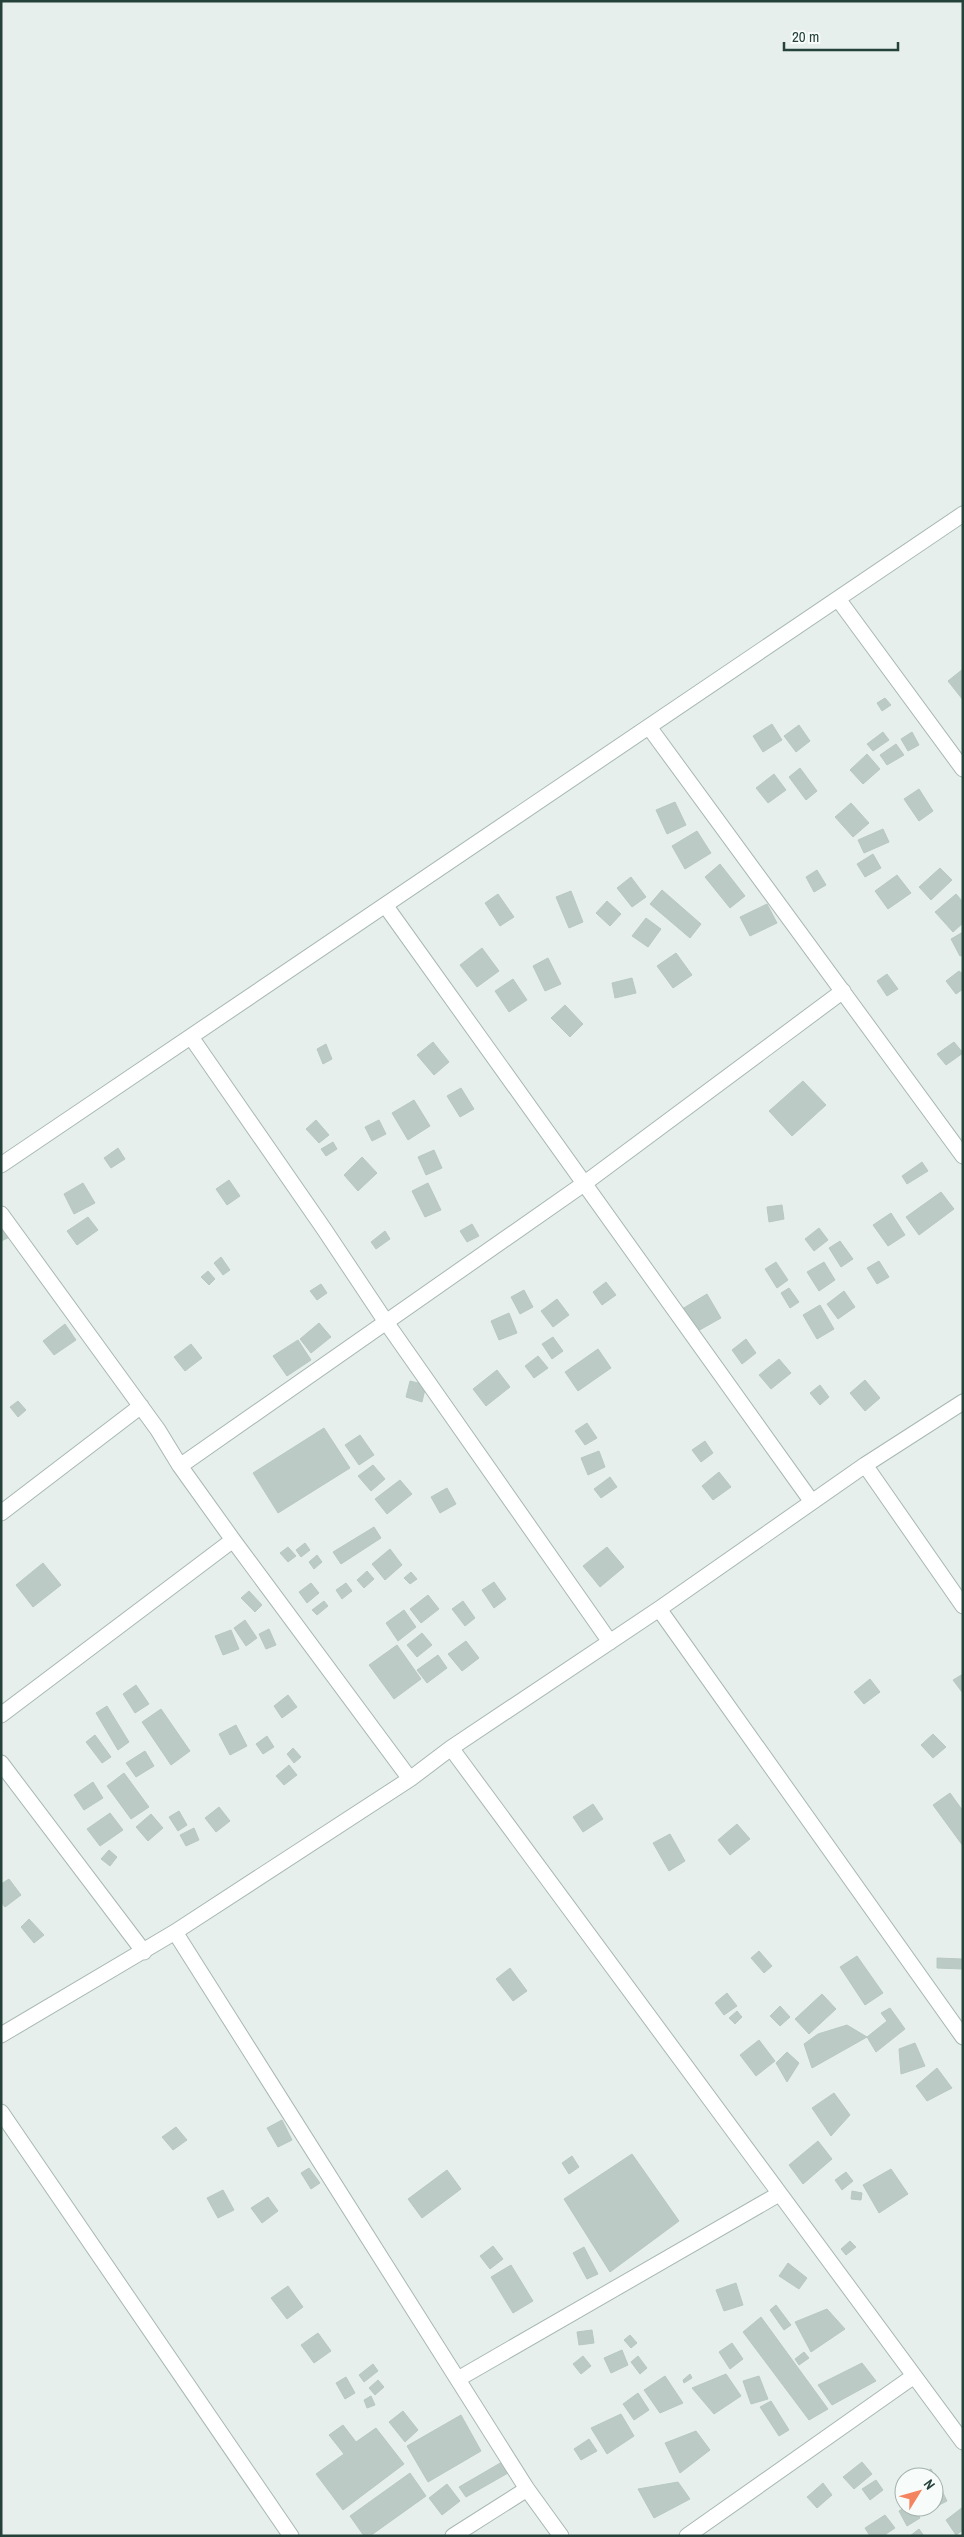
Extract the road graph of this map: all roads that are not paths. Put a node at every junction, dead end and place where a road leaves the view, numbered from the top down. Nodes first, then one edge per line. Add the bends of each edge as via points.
1 (963, 514) edge
2 (838, 599) junction
3 (649, 727) junction
4 (963, 769) edge
5 (385, 905) junction
6 (843, 991) junction
7 (190, 1037) junction
8 (963, 1156) edge
9 (1, 1165) edge
10 (585, 1183) junction
11 (1, 1214) edge
12 (386, 1322) junction
13 (963, 1402) edge
14 (140, 1406) junction
15 (866, 1465) junction
16 (180, 1466) junction
17 (812, 1502) junction
18 (1, 1513) edge
19 (233, 1540) junction
20 (963, 1606) edge
21 (659, 1609) junction
22 (610, 1642) junction
23 (1, 1714) edge
24 (451, 1748) junction
25 (1, 1763) edge
26 (410, 1779) junction
27 (176, 1932) junction
28 (144, 1952) junction
29 (1, 2035) edge
30 (963, 2037) edge
31 (1, 2112) edge
32 (779, 2194) junction
33 (914, 2376) junction
34 (458, 2379) junction
35 (963, 2442) edge
36 (527, 2489) junction
37 (291, 2536) edge
38 (453, 2536) edge
39 (561, 2536) edge
40 (687, 2536) edge

1 - 2 street
2 - 3 street
2 - 4 street
3 - 5 street
3 - 6 street
5 - 7 street
5 - 10 street
6 - 8 street
6 - 10 street
7 - 9 street
7 - 12 street
10 - 12 street
10 - 17 street
11 - 14 street
12 - 16 street
12 - 22 street
13 - 15 street
14 - 16 street
14 - 18 street
15 - 17 street
15 - 20 street
16 - 19 street
17 - 21 street
19 - 23 street
19 - 26 street
21 - 22 street
21 - 30 street
22 - 24 street
24 - 26 street
24 - 32 street
25 - 28 street
26 - 27 street
27 - 28 street
27 - 34 street
28 - 29 street
31 - 37 street
32 - 33 street
32 - 34 street
33 - 35 street
33 - 40 street
34 - 36 street
36 - 38 street
36 - 39 street

